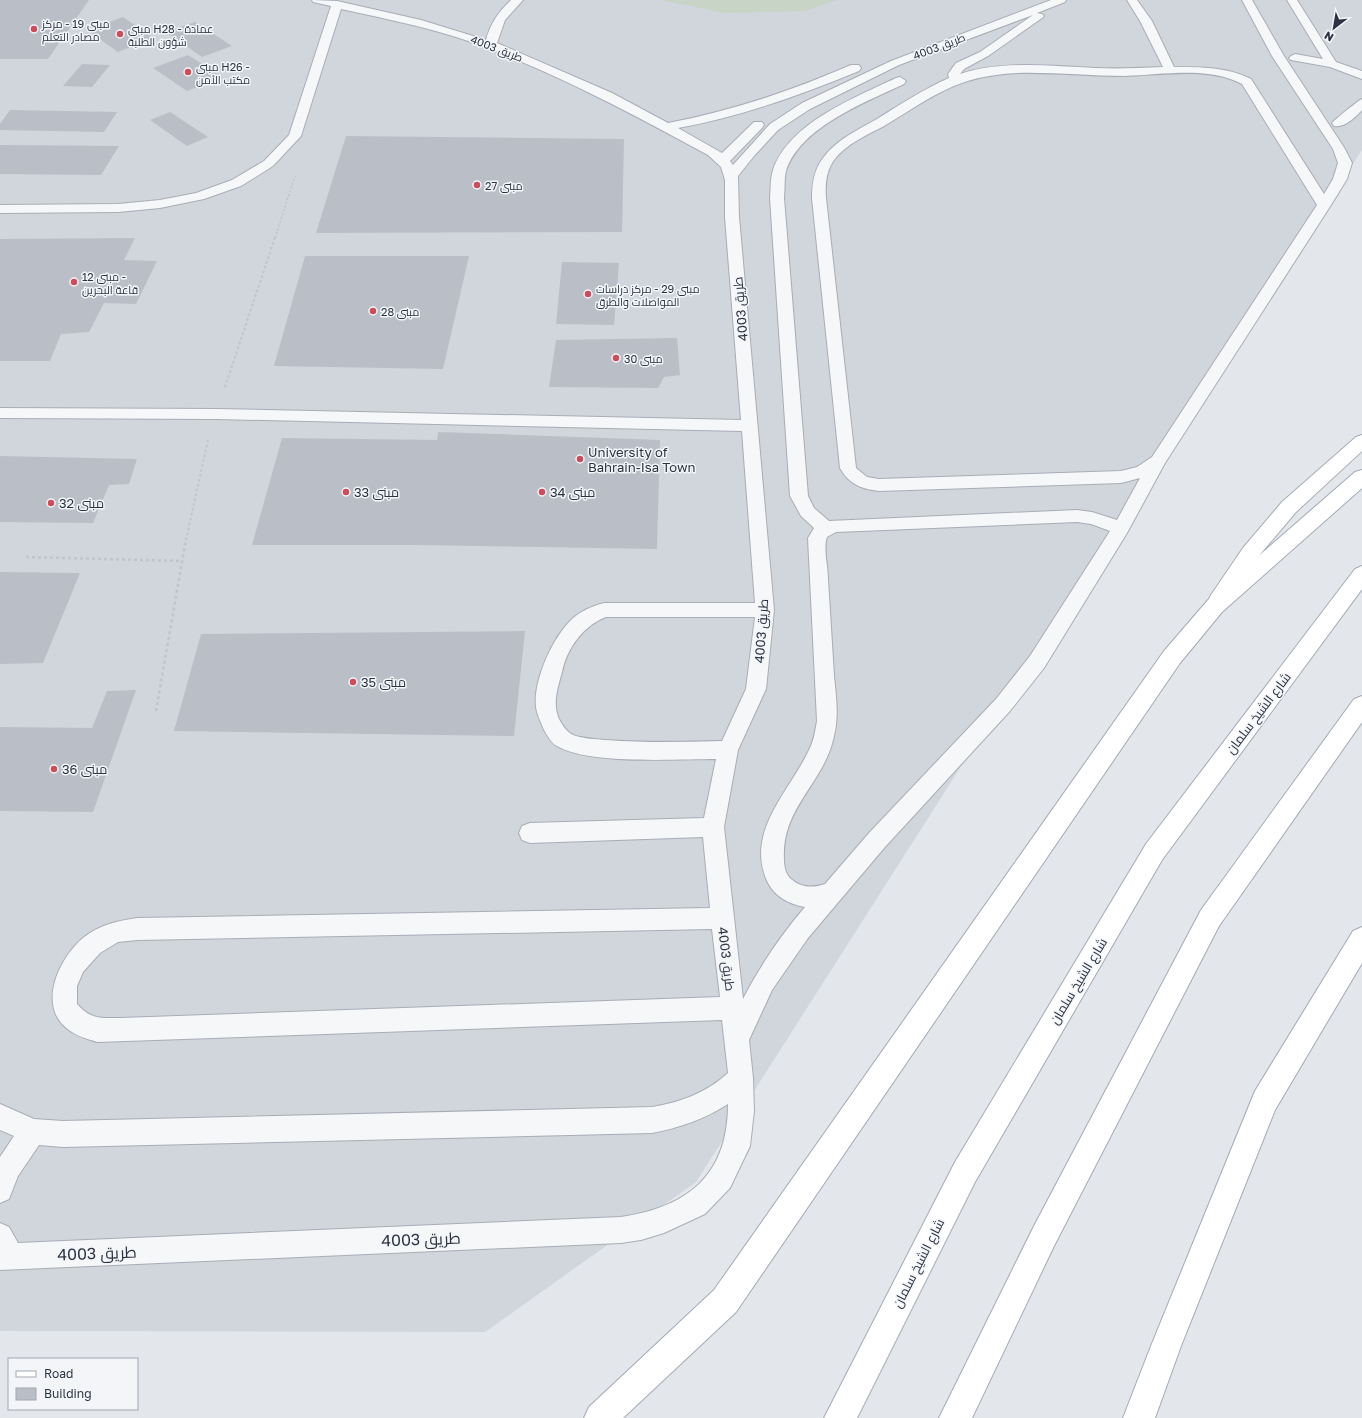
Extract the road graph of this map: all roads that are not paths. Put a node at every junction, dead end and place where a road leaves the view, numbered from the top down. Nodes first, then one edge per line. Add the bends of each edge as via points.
1 (518, 0) edge
2 (1132, 0) edge
3 (1247, 0) edge
4 (1259, 0) edge
5 (1292, 0) edge
6 (323, 1) edge
7 (1059, 1) edge
8 (1278, 32) dead end
9 (914, 43) dead end
10 (491, 45) junction
11 (1287, 45) dead end
12 (900, 49) junction
13 (879, 58) dead end
14 (1295, 58) junction
15 (896, 63) junction
16 (864, 64) dead end
17 (1332, 64) junction
18 (1170, 70) junction
19 (1304, 71) dead end
20 (1362, 75) edge
21 (956, 80) junction
22 (900, 81) junction
23 (786, 97) junction
24 (1362, 103) edge
25 (908, 106) junction
26 (1330, 110) dead end
27 (1333, 126) junction
28 (666, 127) junction
29 (728, 168) junction
30 (1324, 205) junction
31 (0, 209) edge
32 (0, 413) edge
33 (750, 426) junction
34 (1362, 441) edge
35 (1158, 461) junction
36 (1362, 477) edge
37 (825, 528) junction
38 (1121, 528) junction
39 (1362, 574) edge
40 (1215, 606) junction
41 (765, 610) junction
42 (1362, 705) edge
43 (728, 750) junction
44 (714, 827) junction
45 (530, 833) dead end
46 (832, 892) junction
47 (722, 918) junction
48 (1362, 939) edge
49 (733, 1008) junction
50 (737, 1038) junction
51 (741, 1078) junction
52 (0, 1117) edge
53 (33, 1132) junction
54 (0, 1190) edge
55 (4, 1250) edge
56 (600, 1418) edge
57 (840, 1418) edge
58 (954, 1418) edge
59 (1139, 1418) edge

1 - 10 lane via 496,23
2 - 18 lane
3 - 27 lane via 1278,56
4 - 8 lane
5 - 17 lane
6 - 10 lane, طريق 4003 via 421,23
6 - 31 lane via 295,136 284,152 266,167 242,181 184,201 111,208
7 - 15 lane, طريق 4003
7 - 21 lane via 984,54 960,66 954,74
9 - 12 lane, طريق 4003
10 - 28 lane, طريق 4003 via 601,92
11 - 14 lane
12 - 13 lane, طريق 4003
12 - 15 lane
14 - 17 lane
14 - 19 lane
15 - 22 lane
15 - 29 lane, طريق 4003 via 788,116
16 - 23 lane
17 - 20 lane
18 - 21 lane via 1012,70 984,72
18 - 30 lane via 1226,73 1247,82
21 - 25 lane via 924,95
22 - 25 lane
22 - 37 lane via 817,125 795,146 780,171 777,198 799,496 807,512
23 - 28 lane via 727,114
23 - 29 lane via 767,116
24 - 27 lane via 1353,113
25 - 35 lane via 839,148 824,166 818,187 848,468 852,475 859,481 879,485 1121,477 1142,472
26 - 27 lane
27 - 30 lane via 1345,163 1340,179
28 - 29 lane, طريق 4003 via 701,145
29 - 33 lane, طريق 4003
30 - 35 lane
32 - 33 lane via 216,414
33 - 41 lane, طريق 4003
34 - 40 main road via 1289,507 1250,553
35 - 38 lane
36 - 40 main road
37 - 38 lane via 1077,516 1092,518
37 - 46 lane via 817,538 826,708 825,735 817,758 778,819 773,837 772,856 775,876 782,887 806,898 820,897
38 - 46 lane via 1037,662 1003,705
39 - 57 main road, شارع الشيخ سلمان via 1154,852 965,1172
40 - 56 main road via 1172,657 725,1301
41 - 43 lane, طريق 4003 via 756,689
41 - 43 lane via 604,610 585,618 571,634 552,670 546,706 552,726 565,741 583,747 607,750
42 - 58 main road via 1210,918 1044,1236
43 - 44 lane, طريق 4003
44 - 45 lane
44 - 47 lane, طريق 4003
46 - 50 lane via 800,930 764,982
47 - 49 lane, طريق 4003
47 - 49 lane via 137,929 114,932 92,945 74,964 65,986 65,1008 77,1022 97,1030 121,1030
48 - 59 main road via 1265,1101
49 - 50 lane, طريق 4003
50 - 51 lane, طريق 4003
51 - 53 lane via 727,1092 710,1103 672,1117 652,1120 63,1134
51 - 55 lane, طريق 4003 via 737,1146 721,1179 696,1205 664,1220 641,1227 621,1230
52 - 53 lane
53 - 54 lane via 14,1156

